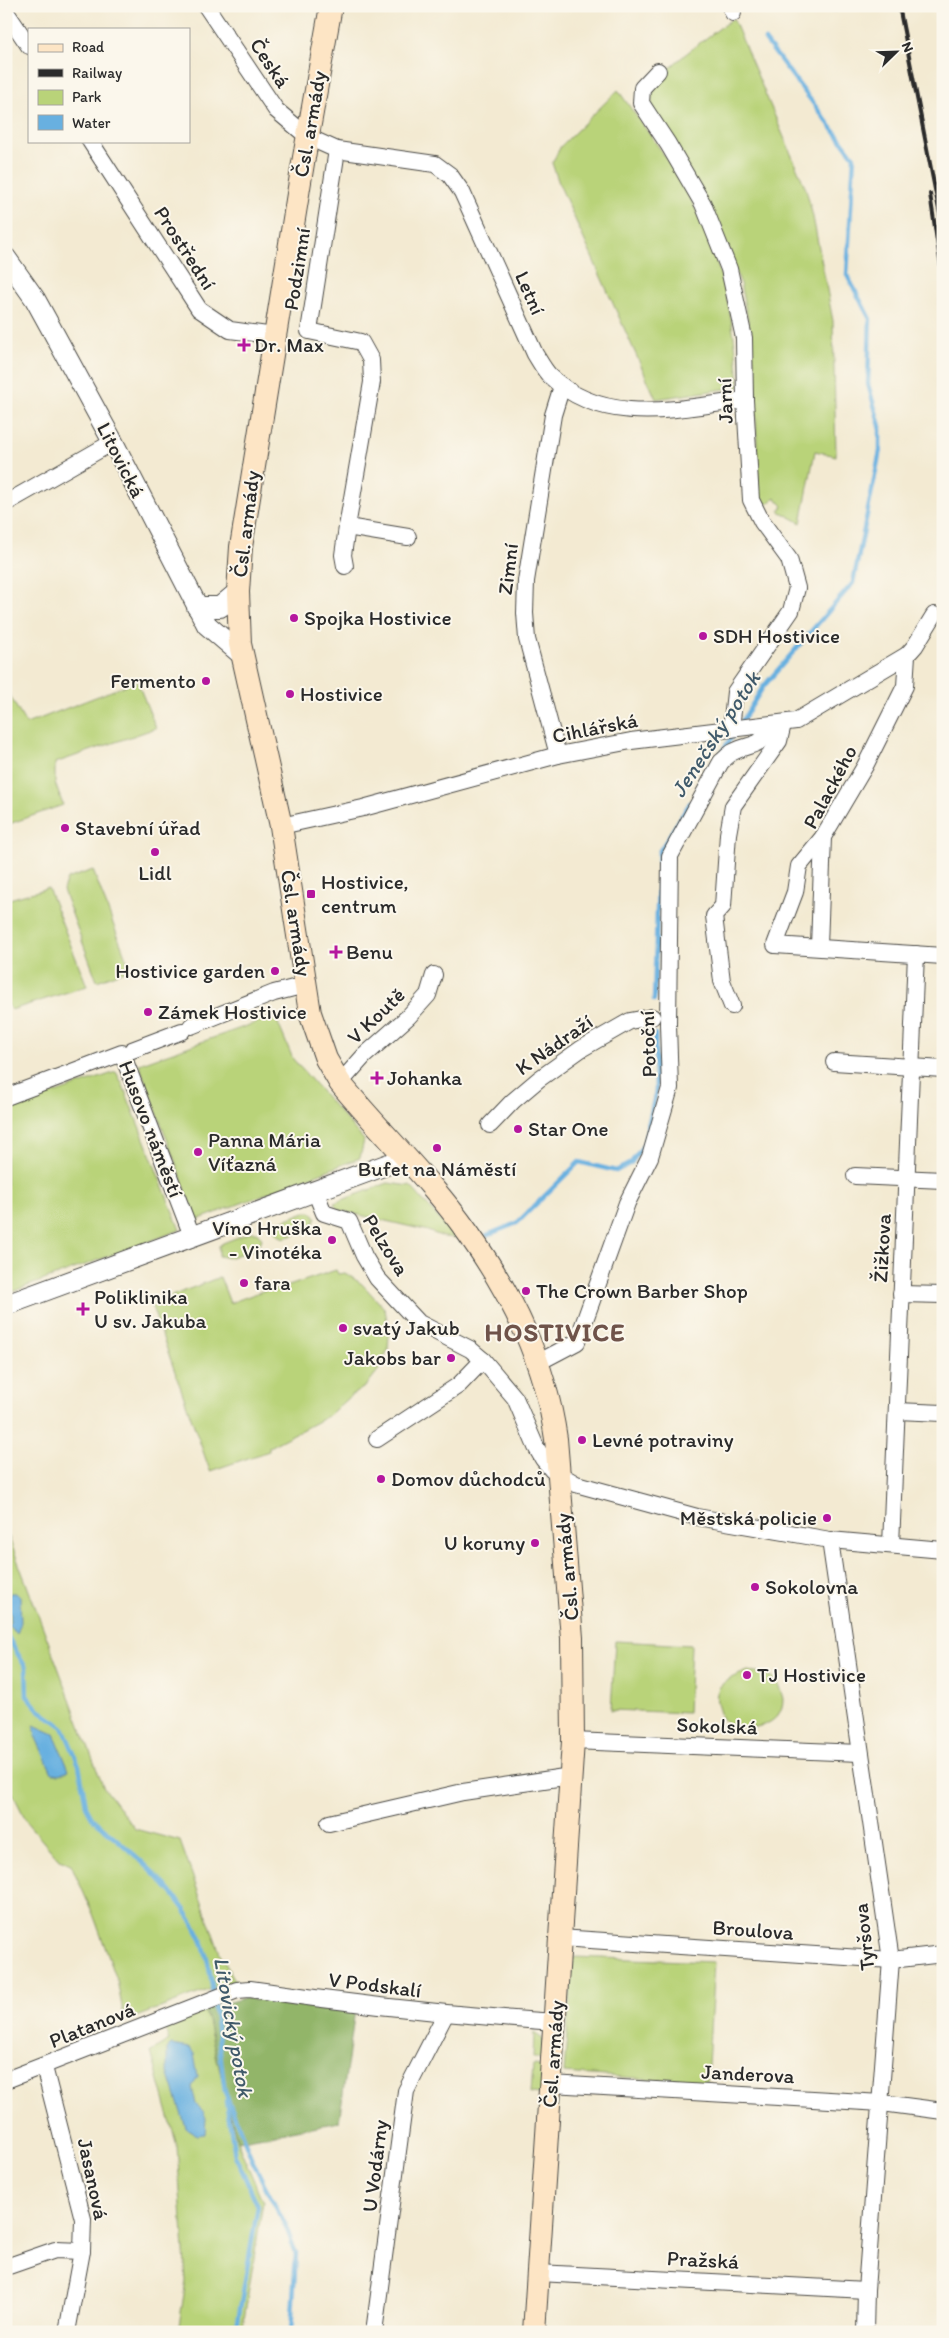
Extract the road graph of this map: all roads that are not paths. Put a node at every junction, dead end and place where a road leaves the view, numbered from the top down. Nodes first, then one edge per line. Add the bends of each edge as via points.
1 (206, 6) edge
2 (331, 6) edge
3 (6, 12) edge
4 (28, 45) edge
5 (658, 71) dead end
6 (308, 137) junction
7 (91, 142) edge
8 (337, 150) junction
9 (6, 258) edge
10 (275, 336) junction
11 (562, 386) junction
12 (745, 400) junction
13 (113, 442) junction
14 (6, 503) edge
15 (347, 528) junction
16 (408, 537) dead end
17 (345, 566) dead end
18 (238, 592) junction
19 (197, 607) junction
20 (934, 615) dead end
21 (242, 655) junction
22 (907, 655) junction
23 (776, 724) junction
24 (737, 728) junction
25 (558, 756) junction
26 (281, 826) junction
27 (823, 837) junction
28 (819, 946) junction
29 (916, 954) junction
30 (943, 956) edge
31 (434, 975) dead end
32 (305, 985) junction
33 (732, 1006) dead end
34 (652, 1017) dead end
35 (132, 1050) dead end
36 (834, 1062) dead end
37 (911, 1067) junction
38 (943, 1069) edge
39 (340, 1083) junction
40 (6, 1097) edge
41 (490, 1125) dead end
42 (405, 1158) junction
43 (855, 1176) dead end
44 (907, 1179) junction
45 (943, 1180) edge
46 (315, 1191) junction
47 (192, 1236) junction
48 (901, 1294) junction
49 (943, 1295) edge
50 (6, 1305) edge
51 (483, 1360) junction
52 (539, 1362) junction
53 (897, 1411) junction
54 (943, 1413) edge
55 (377, 1439) dead end
56 (560, 1476) junction
57 (830, 1540) junction
58 (891, 1545) junction
59 (943, 1550) edge
60 (573, 1741) junction
61 (860, 1753) junction
62 (571, 1776) junction
63 (329, 1823) dead end
64 (560, 1938) junction
65 (943, 1954) edge
66 (891, 1960) junction
67 (193, 2007) joint
68 (445, 2015) junction
69 (555, 2022) junction
70 (44, 2067) junction
71 (6, 2080) edge
72 (551, 2084) junction
73 (882, 2103) junction
74 (943, 2111) edge
75 (82, 2251) junction
76 (6, 2267) edge
77 (538, 2273) junction
78 (866, 2290) junction
79 (67, 2332) edge
80 (374, 2332) edge
81 (534, 2332) edge
82 (865, 2332) edge

1 - 6 street, Česká via 276,110
2 - 6 main road, Čsl. armády
3 - 4 street
5 - 12 street, Jarní via 642,88 640,103 703,204 729,269 744,338
6 - 8 street, Letní
6 - 10 main road, Čsl. armády
7 - 10 street, Prostřední via 199,309 230,330
8 - 11 street, Letní via 435,164 450,175 462,192 535,354 549,375
8 - 15 street, Podzimní via 309,331 361,342 371,360 372,382
9 - 13 street, Litovická via 34,299
10 - 18 main road, Čsl. armády via 241,547
11 - 12 street, Letní via 599,406 630,412
11 - 25 street, Zimní via 553,415 526,581 525,613 527,640
12 - 24 street, Jarní via 751,500 762,522 789,559 797,588 791,611 735,692
13 - 14 street
13 - 19 street, Litovická
15 - 16 street
15 - 17 street, Podzimní via 342,555
18 - 19 street via 220,607
18 - 21 main road, Čsl. armády
19 - 21 street, Litovická via 207,625
20 - 22 street
21 - 26 main road, Čsl. armády
22 - 23 street, Cihlářská via 796,720
22 - 27 street, Palackého via 905,686 865,766
23 - 24 street, Cihlářská
23 - 33 street via 779,741 733,806 723,906 714,916 722,981
23 - 52 street, Potoční via 765,738 732,752 721,762 670,856 670,1088 650,1156 627,1203 577,1342
24 - 25 street, Cihlářská via 631,741
25 - 26 street, Cihlářská via 363,808
26 - 32 main road, Čsl. armády
27 - 28 street, Palackého
27 - 28 street via 799,866 794,892 775,940 775,944
28 - 29 street
29 - 30 street
29 - 37 street, Žižkova
31 - 39 street, V Koutě via 428,995
32 - 35 street, Husovo náměstí via 194,1023
32 - 39 main road, Čsl. armády via 317,1035
34 - 41 street, K Nádraží via 630,1021 580,1049 532,1084
36 - 37 street
37 - 38 street
37 - 44 street, Žižkova
39 - 42 main road, Čsl. armády
40 - 47 street, Husovo náměstí via 122,1053
42 - 46 street
42 - 52 main road, Čsl. armády via 452,1212 489,1264
43 - 44 street
44 - 45 street
44 - 48 street, Žižkova
46 - 47 street
46 - 51 street, Pelzova via 324,1213 349,1221 377,1278 419,1322 470,1349
47 - 50 street
48 - 49 street
48 - 53 street, Žižkova
51 - 55 street via 459,1385
51 - 56 street, Pelzova via 515,1398 536,1447
52 - 56 main road, Čsl. armády via 552,1412
53 - 54 street
53 - 58 street, Žižkova
56 - 57 street via 576,1484 697,1516
56 - 60 main road, Čsl. armády via 573,1647
57 - 58 street
57 - 61 street, Tyršova
58 - 59 street
60 - 61 street, Sokolská
60 - 62 main road, Čsl. armády
61 - 66 street, Tyršova
62 - 63 street via 463,1792
62 - 64 main road, Čsl. armády
64 - 66 street, Broulova
64 - 69 main road, Čsl. armády
65 - 66 street, Broulova
66 - 73 street, Tyršova
67 - 68 street, V Podskalí via 228,1993 250,1989
67 - 70 street, Platanová
68 - 69 street, V Podskalí
68 - 80 street, U Vodárny via 406,2091
69 - 72 main road, Čsl. armády
70 - 71 street, Platanová
70 - 75 street, Jasanová via 81,2207
72 - 73 street, Janderova
72 - 77 main road, Čsl. armády
73 - 74 street, Janderova
73 - 78 street, Tyršova
75 - 76 street via 55,2250
75 - 79 street, Jasanová
77 - 78 street, Pražská
77 - 81 main road, Čsl. armády
78 - 82 street, Tyršova

